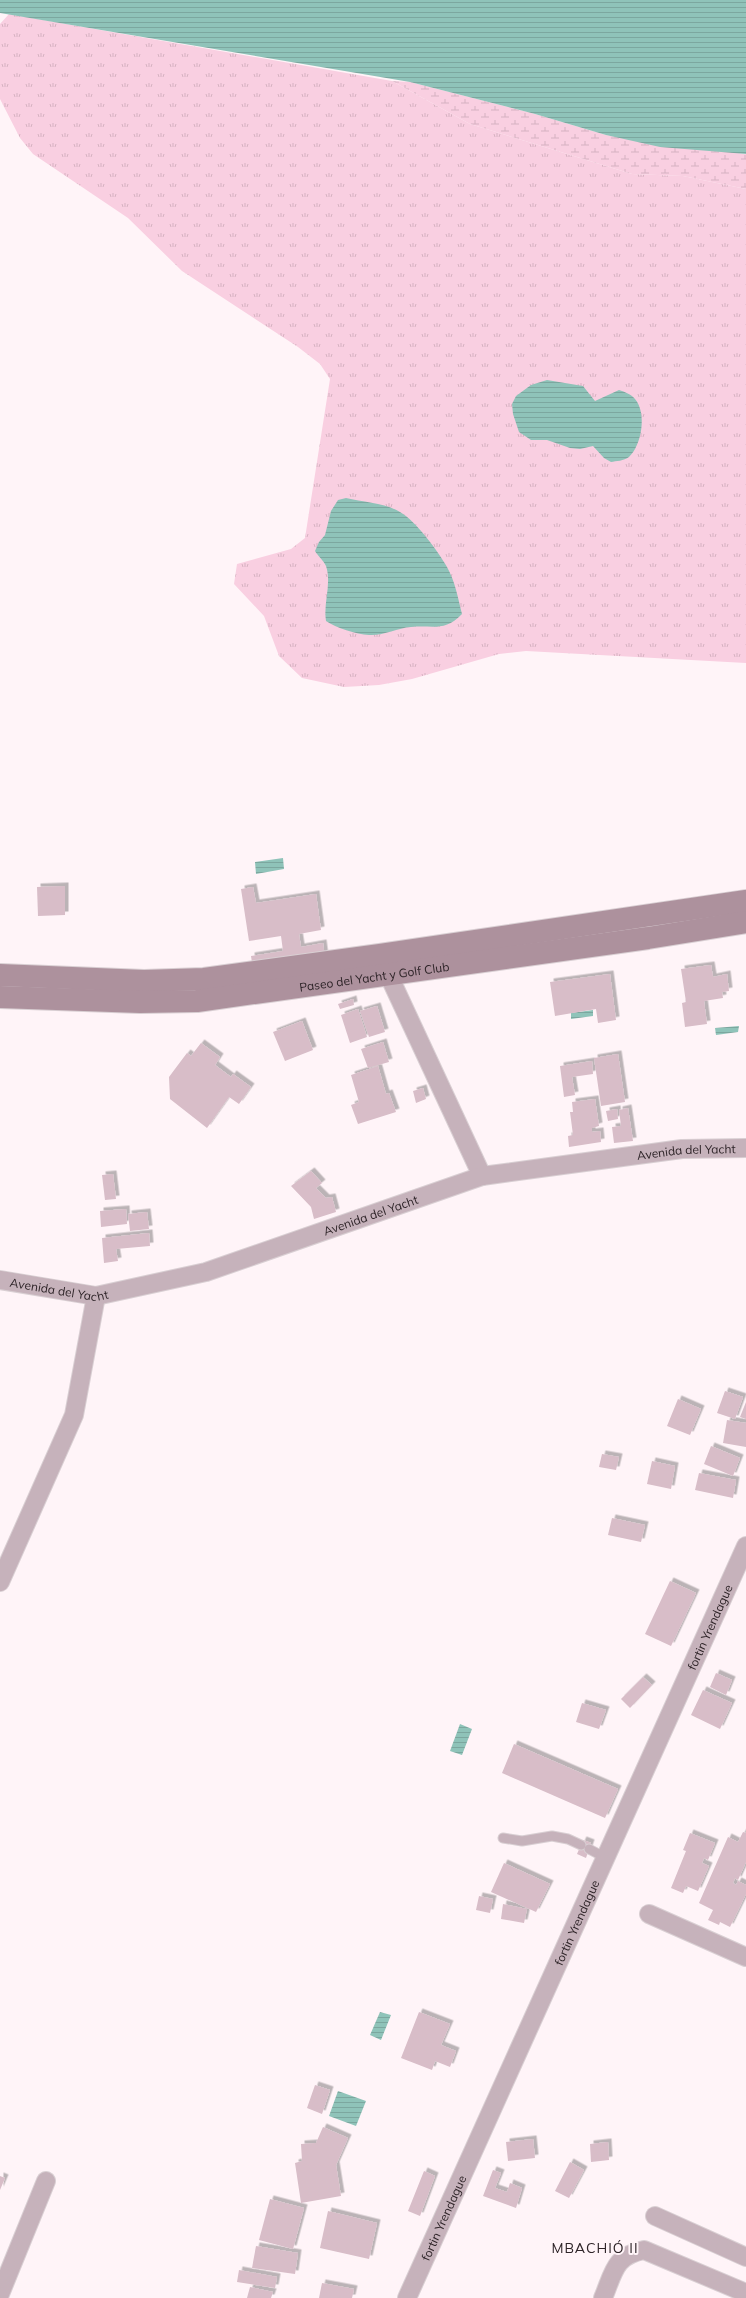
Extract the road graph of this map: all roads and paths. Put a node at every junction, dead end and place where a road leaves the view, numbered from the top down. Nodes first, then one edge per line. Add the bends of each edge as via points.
1 (746, 901) edge
2 (746, 922) edge
3 (383, 965) junction
4 (0, 975) edge
5 (0, 997) edge
6 (746, 1148) edge
7 (482, 1176) junction
8 (0, 1280) edge
9 (96, 1296) junction
10 (746, 1546) edge
11 (0, 1582) edge
12 (503, 1838) dead end
13 (606, 1858) junction
14 (649, 1914) dead end
15 (746, 1957) edge
16 (46, 2181) dead end
17 (655, 2216) dead end
18 (746, 2257) edge
19 (746, 2293) edge
20 (0, 2294) edge
21 (407, 2298) edge
22 (603, 2298) edge

1 - 3 main road, Paseo del Yacht y Golf Club
2 - 3 main road, Paseo del Yacht y Golf Club via 648,938
3 - 4 main road, Paseo del Yacht y Golf Club via 144,982
3 - 5 main road, Paseo del Yacht y Golf Club via 281,991 197,1001 140,1002
3 - 7 street
6 - 7 street, Avenida del Yacht via 682,1149
7 - 9 street, Avenida del Yacht via 206,1272
8 - 9 street, Avenida del Yacht
9 - 11 street via 74,1415
10 - 13 street, fortin Yrendague
12 - 13 lane via 522,1841 552,1836 568,1839
13 - 21 street, fortin Yrendague
14 - 15 street
16 - 20 street
17 - 18 street
19 - 22 street via 644,2250 629,2253 617,2265

